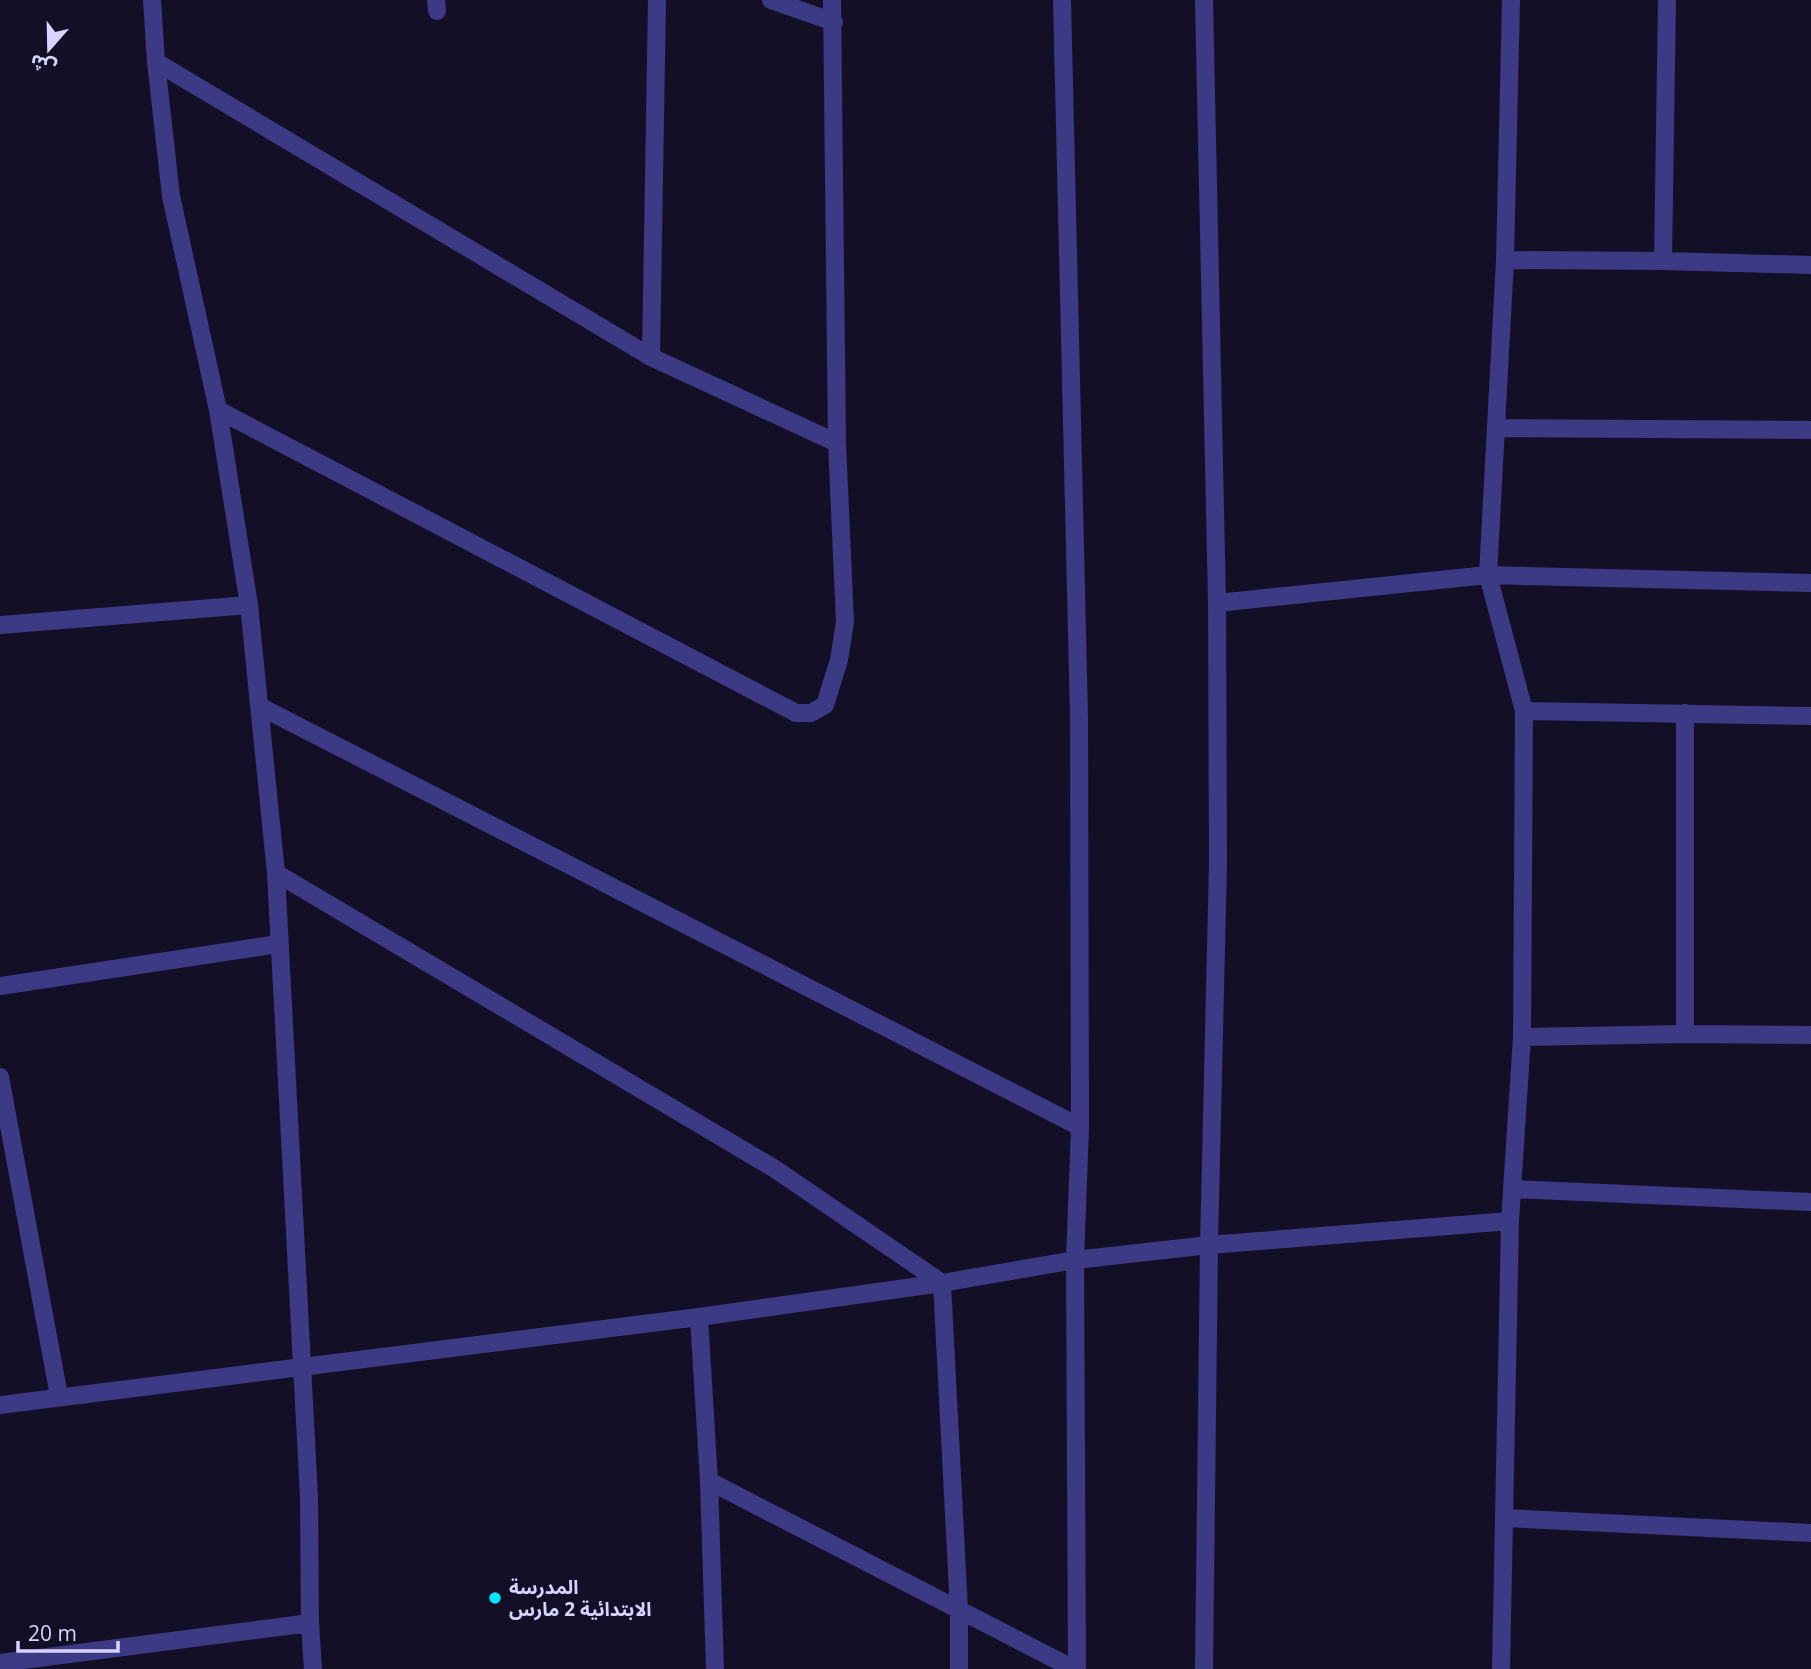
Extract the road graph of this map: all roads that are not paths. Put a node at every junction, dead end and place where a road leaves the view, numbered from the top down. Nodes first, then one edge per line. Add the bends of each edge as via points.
1 (152, 0) edge
2 (657, 0) edge
3 (771, 0) edge
4 (832, 0) edge
5 (1062, 0) edge
6 (1204, 0) edge
7 (1511, 0) edge
8 (1667, 0) edge
9 (834, 22) junction
10 (156, 62) junction
11 (1505, 260) junction
12 (1663, 261) junction
13 (1811, 265) edge
14 (651, 358) junction
15 (218, 410) junction
16 (1496, 428) junction
17 (1811, 430) edge
18 (837, 443) junction
19 (1488, 575) junction
20 (1811, 583) edge
21 (1217, 603) junction
22 (249, 605) junction
23 (0, 625) edge
24 (259, 706) junction
25 (1524, 711) junction
26 (1685, 713) junction
27 (1811, 716) edge
28 (276, 873) junction
29 (278, 944) junction
30 (0, 986) edge
31 (1685, 1034) junction
32 (1811, 1035) edge
33 (1522, 1037) junction
34 (0, 1077) edge
35 (1080, 1127) junction
36 (1514, 1189) junction
37 (1811, 1202) edge
38 (1510, 1221) junction
39 (1209, 1245) junction
40 (1075, 1260) junction
41 (942, 1283) junction
42 (699, 1317) junction
43 (303, 1366) junction
44 (59, 1396) junction
45 (0, 1405) edge
46 (709, 1481) junction
47 (1505, 1518) junction
48 (1811, 1533) edge
49 (959, 1610) junction
50 (310, 1623) junction
51 (0, 1663) edge
52 (313, 1669) edge
53 (715, 1669) edge
54 (959, 1669) edge
55 (1075, 1669) edge
56 (1204, 1669) edge
57 (1501, 1669) edge

1 - 10 street
2 - 14 street
3 - 9 street
4 - 9 street
5 - 35 street via 1079,717
6 - 21 street
7 - 11 street
8 - 12 street
9 - 18 street
10 - 14 street
10 - 15 street via 171,196
11 - 12 street
11 - 16 street
12 - 13 street
14 - 18 street
15 - 18 street via 796,713 811,713 825,705 845,622
15 - 22 street
16 - 17 street
16 - 19 street
19 - 20 street
19 - 21 street
19 - 25 street
21 - 39 street via 1218,863
22 - 23 street
22 - 24 street
24 - 28 street
24 - 35 street
25 - 26 street
25 - 33 street
26 - 27 street
26 - 31 street
28 - 29 street
28 - 41 street via 775,1169
29 - 30 street
29 - 43 street
31 - 32 street
31 - 33 street
33 - 36 street
34 - 44 street
35 - 40 street
36 - 37 street
36 - 38 street
38 - 39 street
38 - 47 street
39 - 40 street
39 - 56 street
40 - 41 street
40 - 55 street
41 - 42 street
41 - 49 street
42 - 43 street
42 - 46 street
43 - 44 street
43 - 50 street
44 - 45 street
46 - 49 street
46 - 53 street
47 - 48 street
47 - 57 street
49 - 54 street
49 - 55 street
50 - 51 street
50 - 52 street

